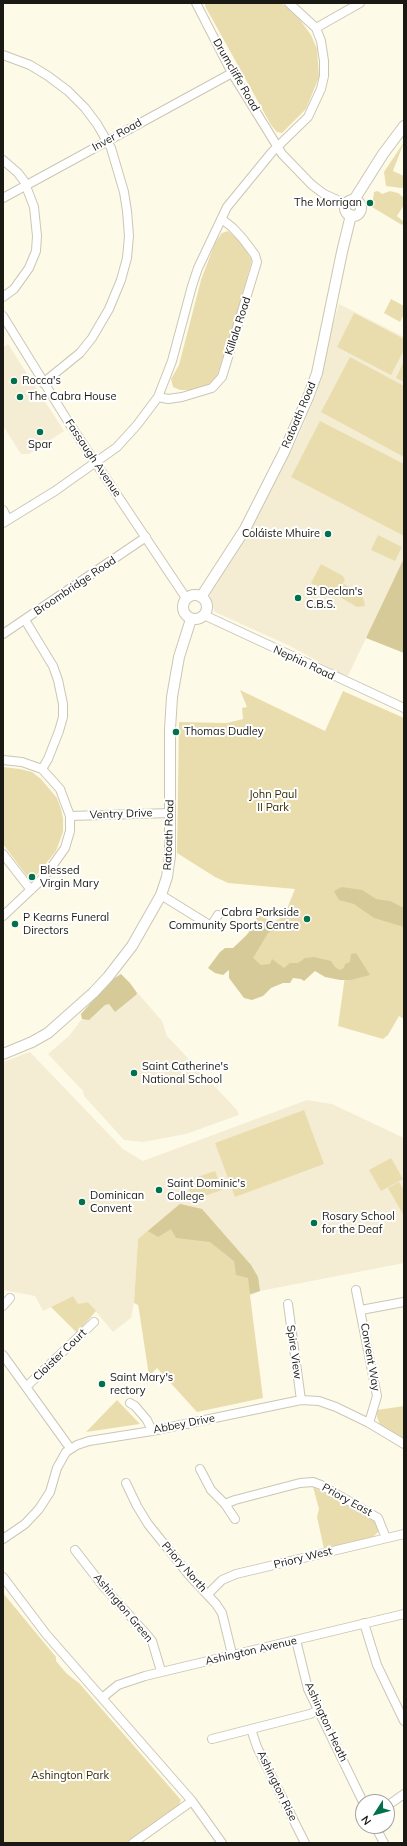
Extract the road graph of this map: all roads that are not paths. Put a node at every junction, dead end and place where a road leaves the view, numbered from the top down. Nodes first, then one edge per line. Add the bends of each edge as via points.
1 (196, 3) edge
2 (289, 3) edge
3 (360, 3) edge
4 (316, 28) junction
5 (3, 55) edge
6 (232, 73) junction
7 (404, 126) edge
8 (107, 141) junction
9 (278, 146) junction
10 (3, 160) edge
11 (25, 186) junction
12 (3, 198) edge
13 (350, 202) junction
14 (351, 215) junction
15 (222, 219) junction
16 (3, 298) edge
17 (3, 316) edge
18 (43, 383) junction
19 (158, 397) junction
20 (96, 462) junction
21 (3, 510) edge
22 (6, 521) edge
23 (146, 537) junction
24 (202, 597) junction
25 (186, 598) junction
26 (204, 615) junction
27 (191, 619) junction
28 (25, 620) junction
29 (3, 634) edge
30 (404, 708) edge
31 (3, 760) edge
32 (42, 769) junction
33 (171, 813) junction
34 (70, 816) junction
35 (3, 854) edge
36 (31, 890) junction
37 (161, 895) junction
38 (218, 915) dead end
39 (3, 916) edge
40 (3, 1054) edge
41 (356, 1290) dead end
42 (10, 1298) dead end
43 (404, 1302) edge
44 (288, 1304) dead end
45 (3, 1306) edge
46 (361, 1310) junction
47 (94, 1322) dead end
48 (3, 1356) edge
49 (26, 1387) junction
50 (301, 1400) junction
51 (130, 1403) dead end
52 (369, 1423) junction
53 (152, 1431) junction
54 (404, 1444) edge
55 (70, 1448) junction
56 (200, 1469) dead end
57 (126, 1483) dead end
58 (225, 1504) junction
59 (235, 1519) dead end
60 (404, 1534) edge
61 (386, 1538) junction
62 (3, 1539) edge
63 (75, 1550) dead end
64 (3, 1577) edge
65 (208, 1594) junction
66 (404, 1614) edge
67 (364, 1623) junction
68 (296, 1640) junction
69 (232, 1654) junction
70 (161, 1671) junction
71 (102, 1698) junction
72 (318, 1710) junction
73 (404, 1721) edge
74 (251, 1729) junction
75 (212, 1739) dead end
76 (359, 1794) edge
77 (404, 1794) edge
78 (192, 1800) junction
79 (395, 1800) edge
80 (379, 1834) edge
81 (133, 1843) edge
82 (222, 1843) edge
83 (305, 1843) edge
84 (384, 1843) edge

1 - 6 street, Drumcliffe Road
2 - 4 street
3 - 4 street
4 - 9 street via 324,61 321,89 308,117
5 - 8 street via 30,65 68,91 85,108
6 - 8 street, Inver Road
6 - 9 street, Drumcliffe Road
7 - 13 main road
8 - 11 street, Inver Road
8 - 18 street via 117,165 127,210 129,236 121,280 109,309 92,338 80,353
9 - 13 street, Drumcliffe Road via 282,154 312,185 324,194
9 - 15 street via 231,202
10 - 11 street via 18,172
11 - 12 street, Inver Road
11 - 16 street via 36,217 36,251 24,276
13 - 14 main road via 347,212
13 - 14 main road, Ratoath Road via 360,203 361,208 356,215
14 - 24 main road, Ratoath Road via 317,373 309,395 284,452 244,529
15 - 19 street via 198,268 172,361
15 - 19 street, Killala Road via 243,239 256,255 257,262 222,377 212,388 182,398
17 - 18 street, Fassaugh Avenue
18 - 20 street, Fassaugh Avenue
19 - 20 street via 127,438
20 - 22 street
20 - 23 street, Fassaugh Avenue
21 - 22 street
23 - 25 street, Fassaugh Avenue
23 - 28 street, Broombridge Road
24 - 25 main road via 194,595
24 - 26 main road via 207,604
25 - 27 main road via 182,610
26 - 27 main road via 197,620
26 - 30 street, Nephin Road
27 - 33 main road, Ratoath Road via 179,657 172,697
28 - 29 street, Broombridge Road
28 - 32 street via 58,680 63,704 59,731
31 - 32 street via 22,762
32 - 34 street via 60,788
33 - 34 street, Ventry Drive
33 - 37 main road, Ratoath Road via 168,870
34 - 36 street via 70,831 65,848
35 - 36 street
36 - 39 street
37 - 38 street via 211,926
37 - 40 main road, Ratoath Road via 132,946 93,993 48,1033
41 - 46 street, Convent Way
42 - 45 street
43 - 46 street
44 - 50 street, Spire View
46 - 52 street, Convent Way via 377,1396
47 - 49 street, Cloister Court
48 - 49 street
49 - 55 street
50 - 52 street, Abbey Drive via 328,1404
50 - 53 street, Abbey Drive
51 - 53 street via 147,1420
52 - 54 street, Abbey Drive
53 - 55 street, Abbey Drive via 89,1441
55 - 62 street via 62,1457 50,1492 39,1509 25,1524
56 - 58 street via 211,1490
57 - 65 street, Priory North via 148,1524 189,1575
58 - 59 street
58 - 61 street, Priory East via 300,1483 313,1482 378,1518
60 - 61 street, Priory West
61 - 65 street, Priory West via 236,1574 222,1580
63 - 70 street, Ashington Green via 152,1641
64 - 71 street via 46,1634
65 - 69 street, Priory North via 222,1613
66 - 67 street, Ashington Avenue
67 - 68 street, Ashington Avenue
67 - 73 street via 374,1659
68 - 69 street, Ashington Avenue
68 - 72 street, Ashington Heath via 304,1677
69 - 70 street, Ashington Avenue
70 - 71 street, Ashington Avenue via 126,1682
71 - 78 street
72 - 74 street
72 - 76 street, Ashington Heath
74 - 75 street
74 - 83 street, Ashington Rise via 257,1747
77 - 79 street
78 - 81 street
78 - 82 street
80 - 84 street

